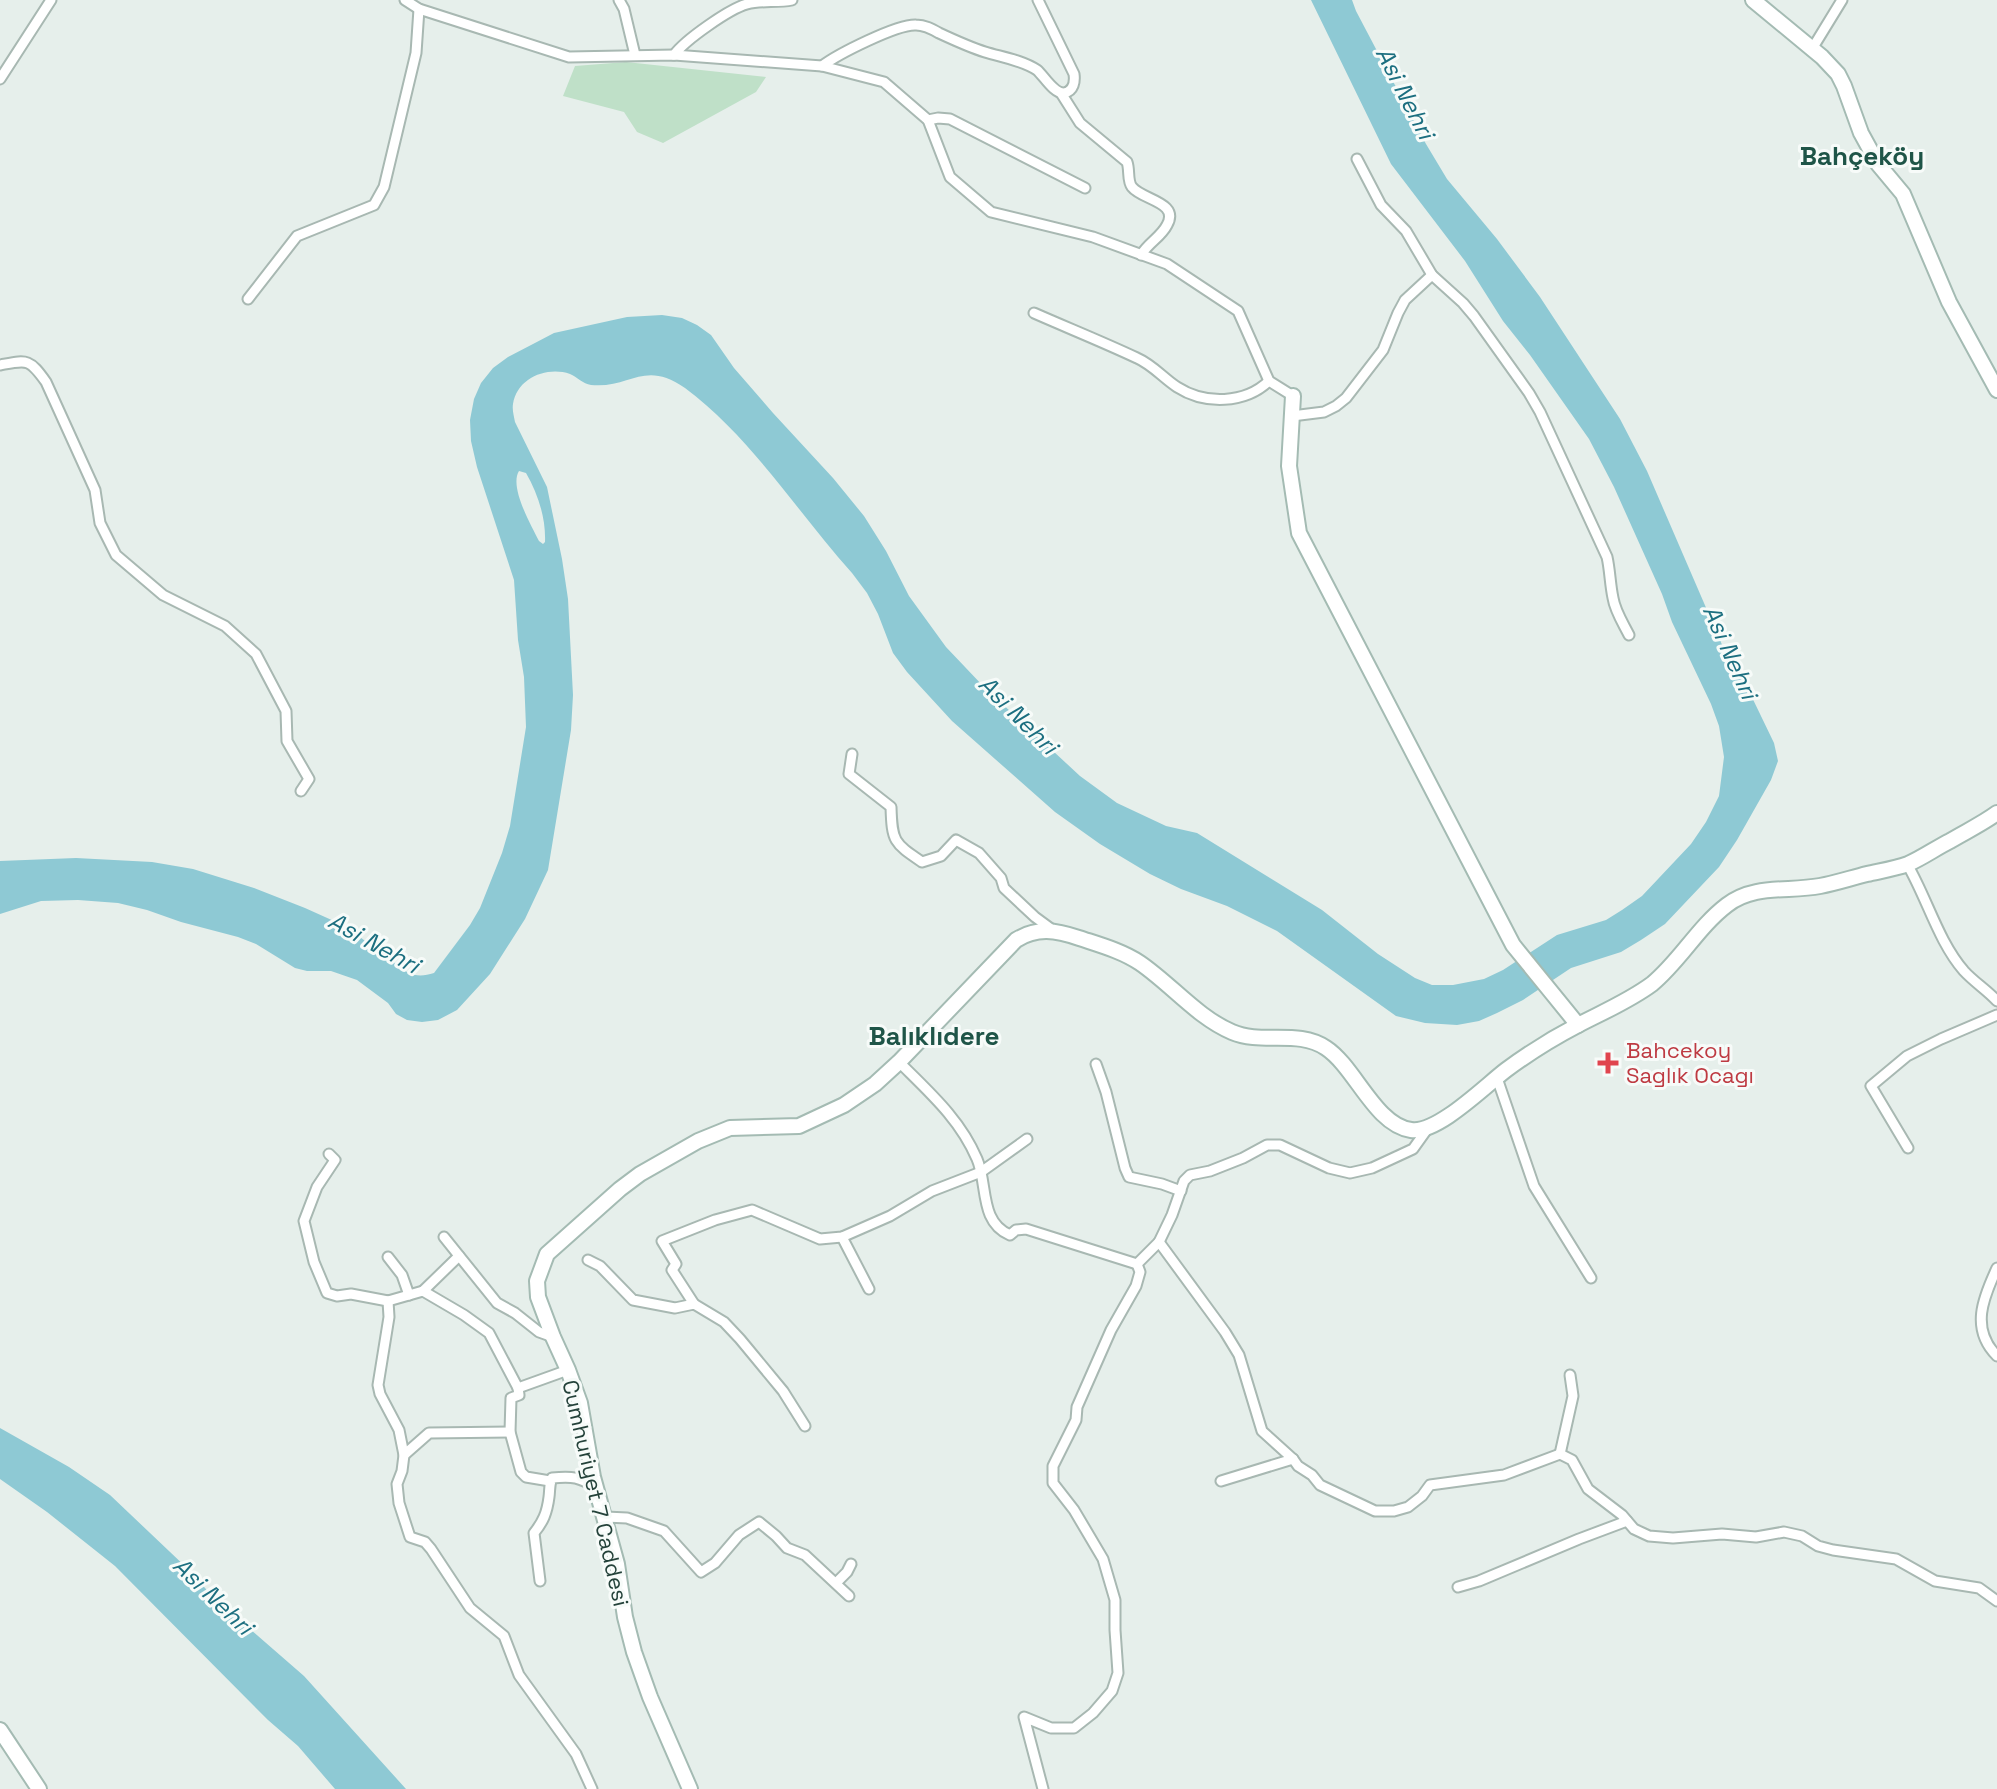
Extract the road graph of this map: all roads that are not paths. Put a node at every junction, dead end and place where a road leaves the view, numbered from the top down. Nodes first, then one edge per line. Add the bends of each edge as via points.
1 (51, 0) edge
2 (405, 0) edge
3 (619, 0) edge
4 (792, 0) edge
5 (1038, 0) edge
6 (1753, 0) edge
7 (1842, 0) edge
8 (419, 9) junction
9 (1812, 49) junction
10 (635, 55) junction
11 (674, 55) junction
12 (822, 66) junction
13 (0, 79) edge
14 (1061, 93) junction
15 (928, 120) junction
16 (1357, 159) dead end
17 (1085, 188) dead end
18 (1141, 255) junction
19 (1432, 275) junction
20 (248, 299) dead end
21 (1034, 313) dead end
22 (0, 365) edge
23 (1269, 381) junction
24 (1997, 390) edge
25 (1293, 396) joint
26 (1292, 416) junction
27 (1629, 635) dead end
28 (852, 754) dead end
29 (301, 791) dead end
30 (1997, 813) edge
31 (1907, 864) junction
32 (1054, 931) junction
33 (1997, 1001) edge
34 (1997, 1015) edge
35 (1574, 1020) junction
36 (899, 1062) junction
37 (1096, 1064) dead end
38 (1497, 1078) junction
39 (1428, 1128) junction
40 (1027, 1139) dead end
41 (1908, 1148) dead end
42 (329, 1154) dead end
43 (981, 1172) junction
44 (1181, 1191) junction
45 (444, 1237) dead end
46 (842, 1237) junction
47 (1159, 1242) junction
48 (459, 1256) junction
49 (388, 1257) dead end
50 (588, 1260) dead end
51 (1137, 1264) junction
52 (1997, 1268) edge
53 (1591, 1278) dead end
54 (869, 1289) dead end
55 (423, 1291) junction
56 (409, 1295) junction
57 (388, 1301) junction
58 (694, 1304) junction
59 (553, 1337) junction
60 (1997, 1356) edge
61 (568, 1370) junction
62 (1570, 1375) dead end
63 (518, 1388) junction
64 (805, 1426) dead end
65 (510, 1432) junction
66 (1560, 1454) junction
67 (404, 1455) junction
68 (1293, 1459) junction
69 (550, 1481) junction
70 (1221, 1481) dead end
71 (597, 1488) junction
72 (606, 1517) junction
73 (1627, 1521) junction
74 (851, 1564) dead end
75 (540, 1581) dead end
76 (836, 1583) junction
77 (1458, 1587) dead end
78 (849, 1596) dead end
79 (1997, 1601) edge
80 (0, 1730) edge
81 (39, 1789) edge
82 (592, 1789) edge
83 (690, 1789) edge
84 (1043, 1789) edge

1 - 13 street
2 - 8 street
3 - 10 street
4 - 11 street via 740,7 691,37
5 - 14 street via 1074,74 1072,87
6 - 9 main road
7 - 9 street
8 - 10 street via 569,57
8 - 20 street via 416,53 384,187 374,205 297,236
9 - 24 main road via 1838,74 1861,133 1903,194 1949,302
10 - 11 street
11 - 12 street
12 - 14 street via 912,24 1028,65
12 - 15 street via 884,82
14 - 18 street via 1080,123 1127,162 1129,184 1168,210 1168,224
15 - 17 street via 950,119
15 - 18 street via 950,177 991,212 1093,237
16 - 19 street via 1381,205 1406,231
18 - 23 street via 1167,264 1238,311
19 - 26 street via 1405,300 1383,350 1346,398 1324,412
19 - 27 street via 1474,316 1540,412 1607,557 1616,609
21 - 23 street via 1147,362 1189,394 1231,399 1259,391
22 - 29 street via 22,361 35,367 46,382 95,490 100,523 116,555 163,595 225,626 256,654 286,711 287,741 309,779
23 - 25 street
25 - 26 main road
26 - 35 main road via 1289,466 1299,533 1513,945
28 - 32 street via 849,774 891,807 892,830 900,847 922,862 941,856 956,840 979,853 1004,888
30 - 31 main road
31 - 33 street via 1964,971
31 - 35 main road via 1817,887 1738,898 1642,991
32 - 36 main road, Cumhuriyet 7 Caddesi via 1032,932 1016,940
32 - 39 main road, Cumhuriyet 7 Caddesi via 1132,958 1233,1032 1302,1038 1322,1045 1342,1061 1388,1118 1407,1130
34 - 41 street via 1907,1056 1871,1086
35 - 38 main road
36 - 43 street via 953,1117
36 - 59 main road, Cumhuriyet 7 Caddesi via 875,1084 816,1119 799,1126 715,1133 620,1189 547,1254 536,1288
37 - 44 street via 1129,1177
38 - 39 main road
38 - 53 street via 1534,1186
39 - 44 street via 1413,1149 1372,1168 1350,1173 1280,1145 1267,1145 1190,1175
40 - 43 street
42 - 57 street via 335,1160 304,1221 320,1278 327,1293
43 - 46 street
43 - 51 street via 987,1208 1003,1232 1026,1229
44 - 47 street
45 - 48 street
46 - 54 street
46 - 58 street via 820,1239 752,1210 662,1241 676,1264 672,1270
47 - 51 street
47 - 68 street via 1239,1355 1262,1431
48 - 55 street
48 - 59 street via 497,1303
49 - 56 street
50 - 58 street via 633,1300 675,1308
51 - 84 street via 1136,1286 1111,1330 1053,1466 1053,1483 1103,1559 1115,1600 1118,1673 1112,1691 1074,1728 1051,1728 1024,1717
52 - 60 street via 1981,1311 1986,1345
55 - 56 street
55 - 63 street via 489,1333
56 - 57 street
57 - 67 street via 378,1385 399,1430
58 - 64 street via 740,1339
59 - 61 main road, Cumhuriyet 7 Caddesi
61 - 63 street
61 - 71 main road, Cumhuriyet 7 Caddesi
62 - 66 street via 1573,1396
63 - 65 street via 519,1395 511,1398
65 - 67 street via 429,1433
65 - 69 street via 521,1472
66 - 68 street via 1504,1475 1430,1485 1408,1507 1394,1511 1375,1511 1320,1485
66 - 73 street via 1572,1460 1588,1489
67 - 82 street via 397,1484 410,1537 425,1542 470,1608 504,1636 519,1675 576,1754
68 - 70 street
69 - 71 street via 572,1476
69 - 75 street via 545,1520 534,1533
71 - 72 main road, Cumhuriyet 7 Caddesi
72 - 76 street via 664,1531 701,1572 759,1522
72 - 83 main road, Cumhuriyet 7 Caddesi via 637,1661
73 - 77 street
73 - 79 street via 1649,1536 1673,1538 1784,1532 1833,1550 1896,1559 1935,1581 1979,1588
74 - 76 street
76 - 78 street
80 - 81 main road

